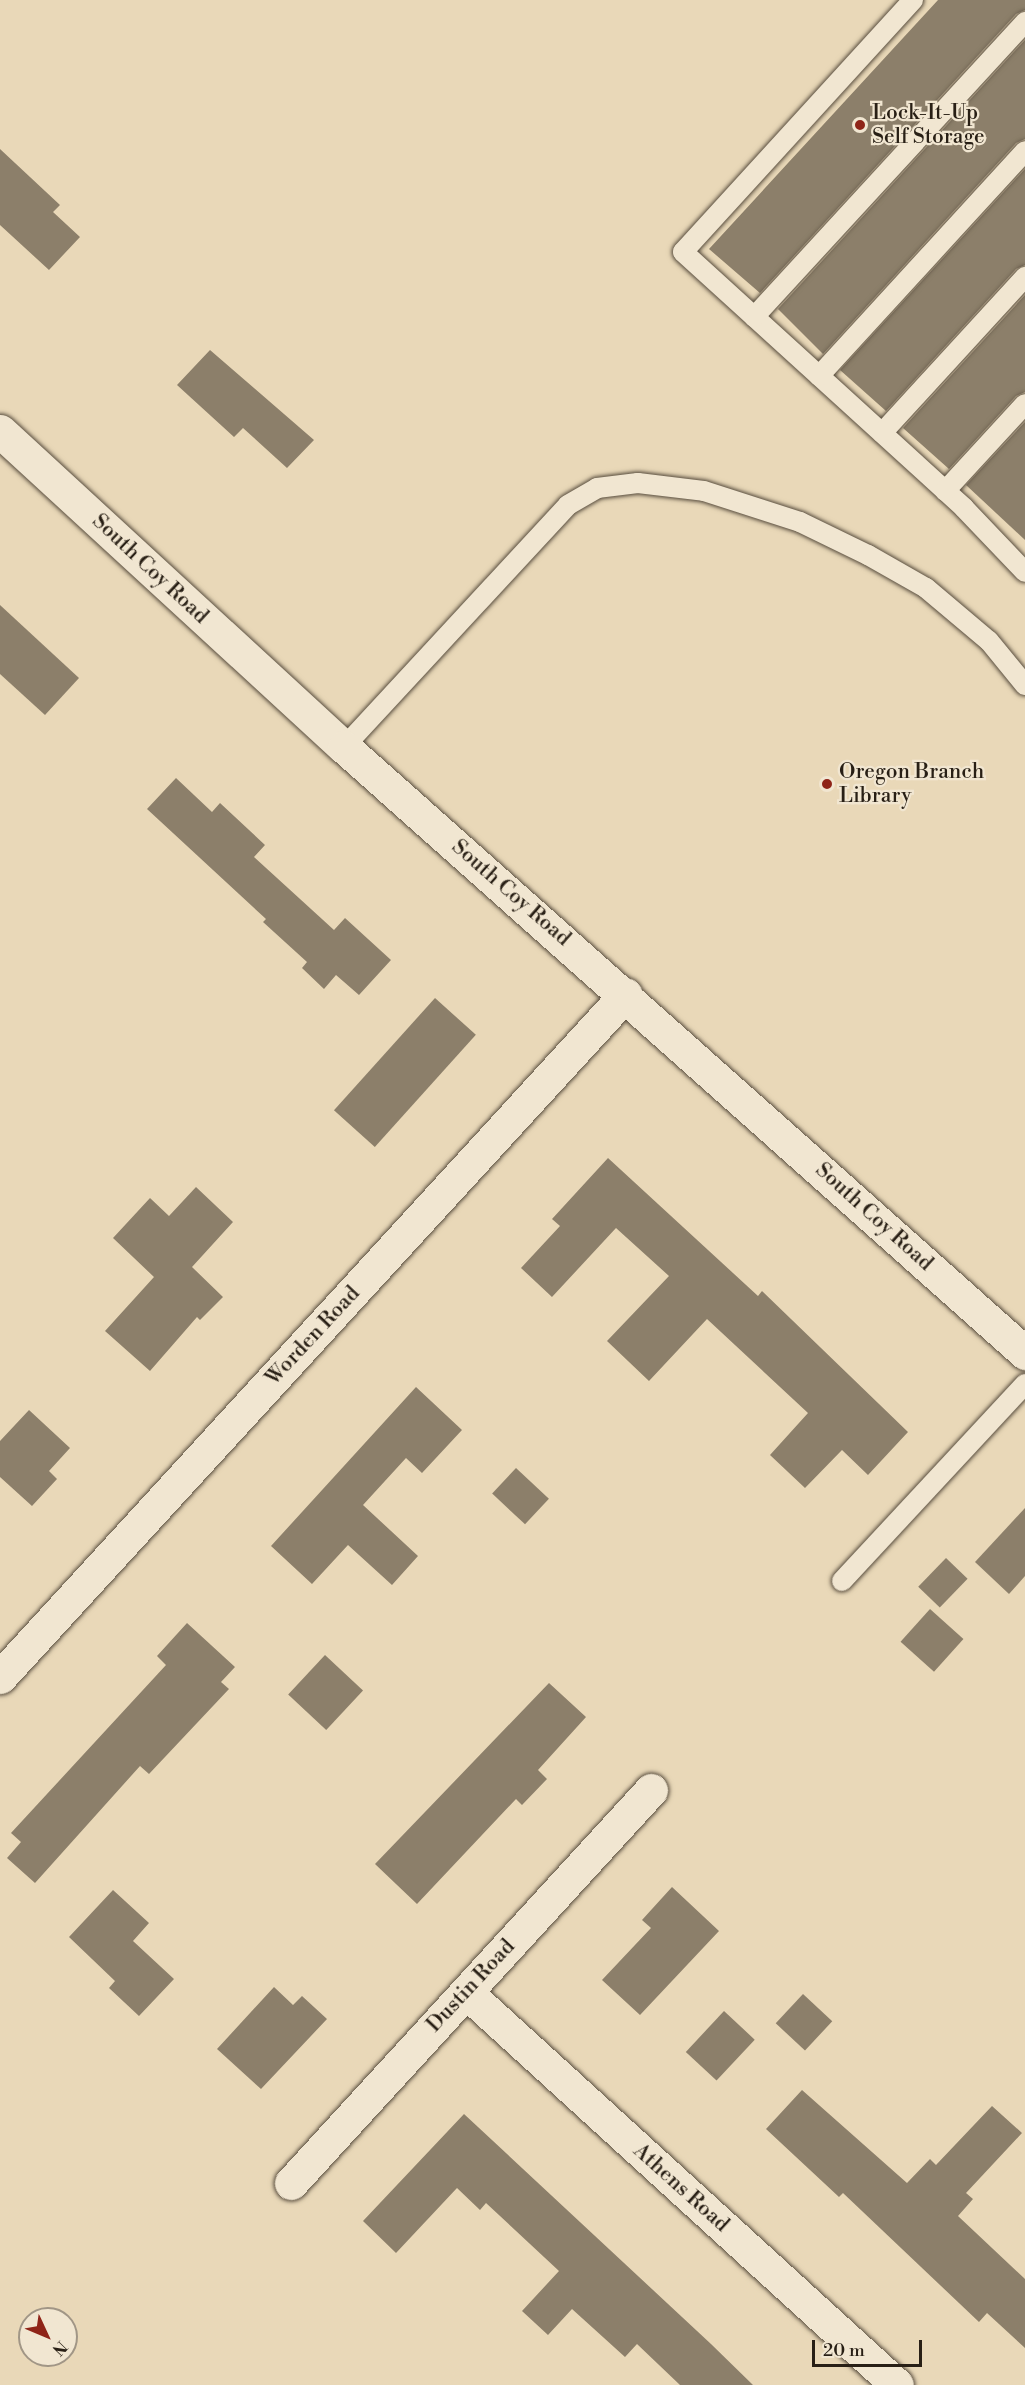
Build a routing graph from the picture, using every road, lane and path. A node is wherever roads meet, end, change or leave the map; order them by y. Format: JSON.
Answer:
{"nodes":[{"id":1,"x":913,"y":0,"type":"edge"},
{"id":2,"x":1025,"y":22,"type":"edge"},
{"id":3,"x":1025,"y":151,"type":"edge"},
{"id":4,"x":1025,"y":277,"type":"edge"},
{"id":5,"x":754,"y":317,"type":"junction"},
{"id":6,"x":819,"y":376,"type":"junction"},
{"id":7,"x":1025,"y":405,"type":"edge"},
{"id":8,"x":0,"y":431,"type":"edge"},
{"id":9,"x":882,"y":433,"type":"junction"},
{"id":10,"x":945,"y":492,"type":"junction"},
{"id":11,"x":1025,"y":572,"type":"edge"},
{"id":12,"x":1025,"y":685,"type":"edge"},
{"id":13,"x":344,"y":747,"type":"junction"},
{"id":14,"x":626,"y":994,"type":"junction"},
{"id":15,"x":1025,"y":1353,"type":"edge"},
{"id":16,"x":1025,"y":1384,"type":"edge"},
{"id":17,"x":842,"y":1581,"type":"dead end"},
{"id":18,"x":0,"y":1677,"type":"edge"},
{"id":19,"x":651,"y":1791,"type":"dead end"},
{"id":20,"x":466,"y":1992,"type":"junction"},
{"id":21,"x":291,"y":2183,"type":"dead end"},
{"id":22,"x":897,"y":2385,"type":"edge"}],
"edges":[{"from":1,"to":5,"type":"lane"},
{"from":2,"to":5,"type":"lane"},
{"from":3,"to":6,"type":"lane"},
{"from":4,"to":9,"type":"lane"},
{"from":5,"to":6,"type":"lane"},
{"from":6,"to":9,"type":"lane"},
{"from":7,"to":10,"type":"lane"},
{"from":8,"to":13,"type":"street","name":"South Coy Road"},
{"from":9,"to":10,"type":"lane"},
{"from":10,"to":11,"type":"lane"},
{"from":12,"to":13,"type":"lane"},
{"from":13,"to":14,"type":"street","name":"South Coy Road"},
{"from":14,"to":15,"type":"street","name":"South Coy Road"},
{"from":14,"to":18,"type":"street","name":"Worden Road"},
{"from":16,"to":17,"type":"lane"},
{"from":19,"to":20,"type":"street","name":"Dustin Road"},
{"from":20,"to":21,"type":"street","name":"Dustin Road"},
{"from":20,"to":22,"type":"street","name":"Athens Road"}]}
